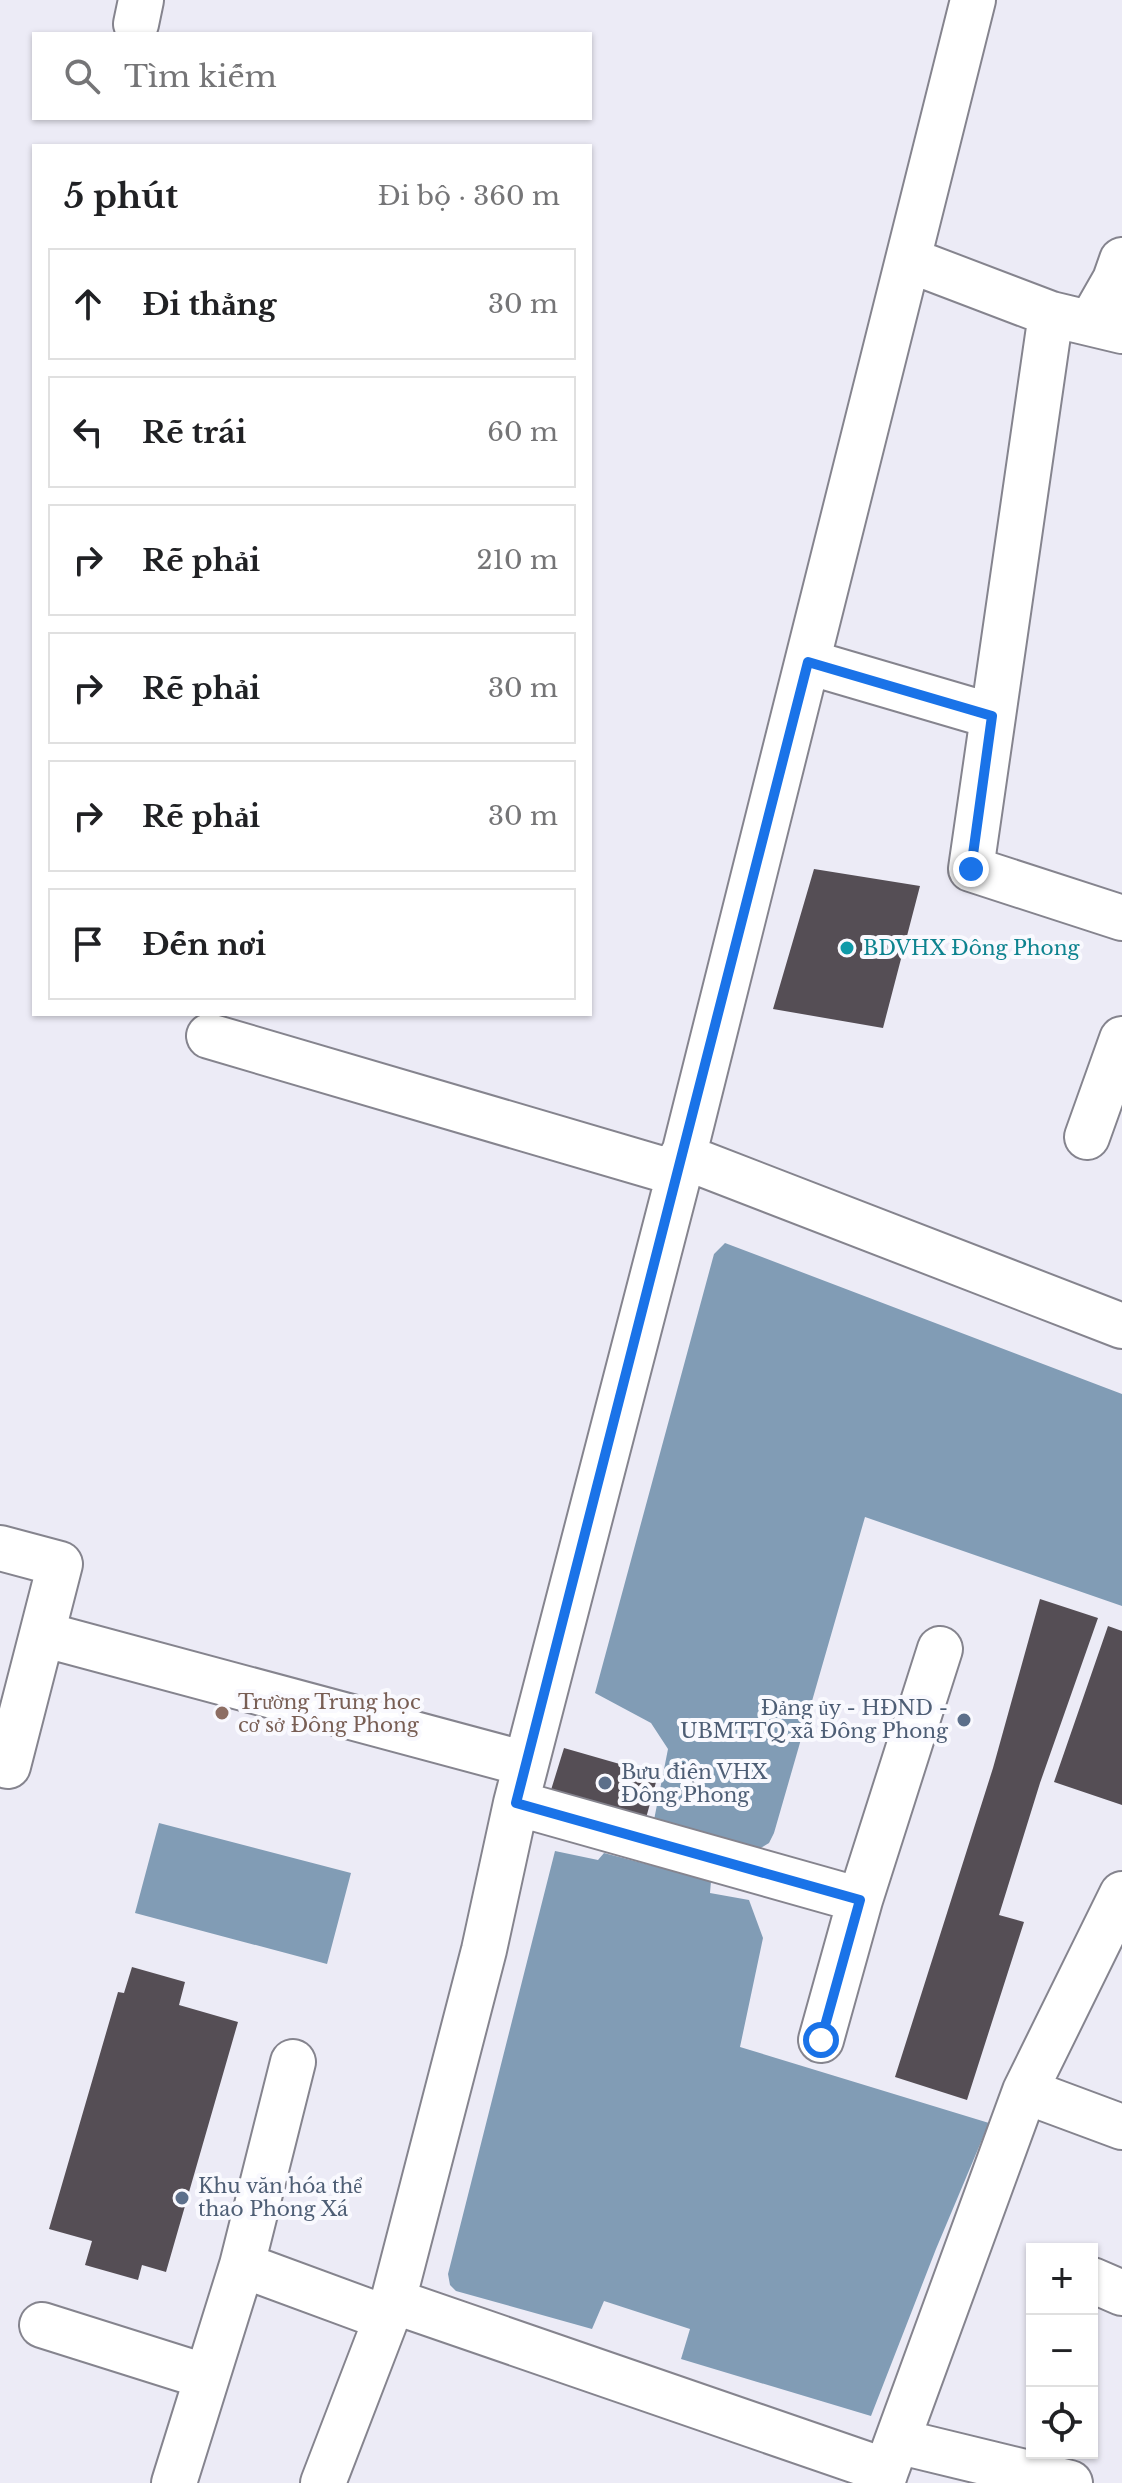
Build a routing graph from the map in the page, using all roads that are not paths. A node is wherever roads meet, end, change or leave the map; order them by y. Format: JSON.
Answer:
{"nodes":[{"id":1,"x":973,"y":0,"type":"edge"},
{"id":2,"x":909,"y":260,"type":"junction"},
{"id":3,"x":1122,"y":260,"type":"edge"},
{"id":4,"x":1088,"y":322,"type":"edge"},
{"id":5,"x":808,"y":662,"type":"junction"},
{"id":6,"x":992,"y":716,"type":"junction"},
{"id":7,"x":1122,"y":918,"type":"edge"},
{"id":8,"x":209,"y":1036,"type":"dead end"},
{"id":9,"x":1122,"y":1039,"type":"edge"},
{"id":10,"x":1087,"y":1137,"type":"dead end"},
{"id":11,"x":681,"y":1165,"type":"junction"},
{"id":12,"x":1122,"y":1326,"type":"edge"},
{"id":13,"x":0,"y":1548,"type":"edge"},
{"id":14,"x":42,"y":1634,"type":"junction"},
{"id":15,"x":940,"y":1649,"type":"dead end"},
{"id":16,"x":8,"y":1766,"type":"dead end"},
{"id":17,"x":521,"y":1784,"type":"junction"},
{"id":18,"x":1122,"y":1894,"type":"edge"},
{"id":19,"x":860,"y":1900,"type":"junction"},
{"id":20,"x":1112,"y":1940,"type":"edge"},
{"id":21,"x":821,"y":2040,"type":"dead end"},
{"id":22,"x":293,"y":2062,"type":"dead end"},
{"id":23,"x":1025,"y":2091,"type":"junction"},
{"id":24,"x":1122,"y":2127,"type":"edge"},
{"id":25,"x":242,"y":2265,"type":"junction"},
{"id":26,"x":1098,"y":2283,"type":"edge"},
{"id":27,"x":1122,"y":2293,"type":"edge"},
{"id":28,"x":389,"y":2310,"type":"junction"},
{"id":29,"x":42,"y":2325,"type":"dead end"},
{"id":30,"x":207,"y":2377,"type":"junction"},
{"id":31,"x":888,"y":2465,"type":"edge"},
{"id":32,"x":174,"y":2483,"type":"edge"},
{"id":33,"x":323,"y":2483,"type":"edge"},
{"id":34,"x":1070,"y":2483,"type":"edge"}],
"edges":[{"from":1,"to":2,"type":"street"},
{"from":2,"to":4,"type":"street"},
{"from":2,"to":5,"type":"street"},
{"from":3,"to":4,"type":"street"},
{"from":4,"to":6,"type":"street"},
{"from":5,"to":6,"type":"street"},
{"from":5,"to":11,"type":"street"},
{"from":6,"to":7,"type":"street"},
{"from":8,"to":11,"type":"street"},
{"from":9,"to":10,"type":"street"},
{"from":11,"to":12,"type":"street"},
{"from":11,"to":17,"type":"street"},
{"from":13,"to":14,"type":"street"},
{"from":14,"to":16,"type":"street"},
{"from":14,"to":17,"type":"street"},
{"from":15,"to":19,"type":"street"},
{"from":17,"to":19,"type":"street"},
{"from":17,"to":28,"type":"street"},
{"from":18,"to":20,"type":"street"},
{"from":19,"to":21,"type":"street"},
{"from":20,"to":23,"type":"street"},
{"from":22,"to":25,"type":"street"},
{"from":23,"to":24,"type":"street"},
{"from":23,"to":31,"type":"street"},
{"from":25,"to":28,"type":"street"},
{"from":25,"to":30,"type":"street"},
{"from":26,"to":27,"type":"street"},
{"from":28,"to":31,"type":"street"},
{"from":28,"to":33,"type":"street"},
{"from":29,"to":30,"type":"street"},
{"from":30,"to":32,"type":"street"},
{"from":31,"to":34,"type":"street"}]}
